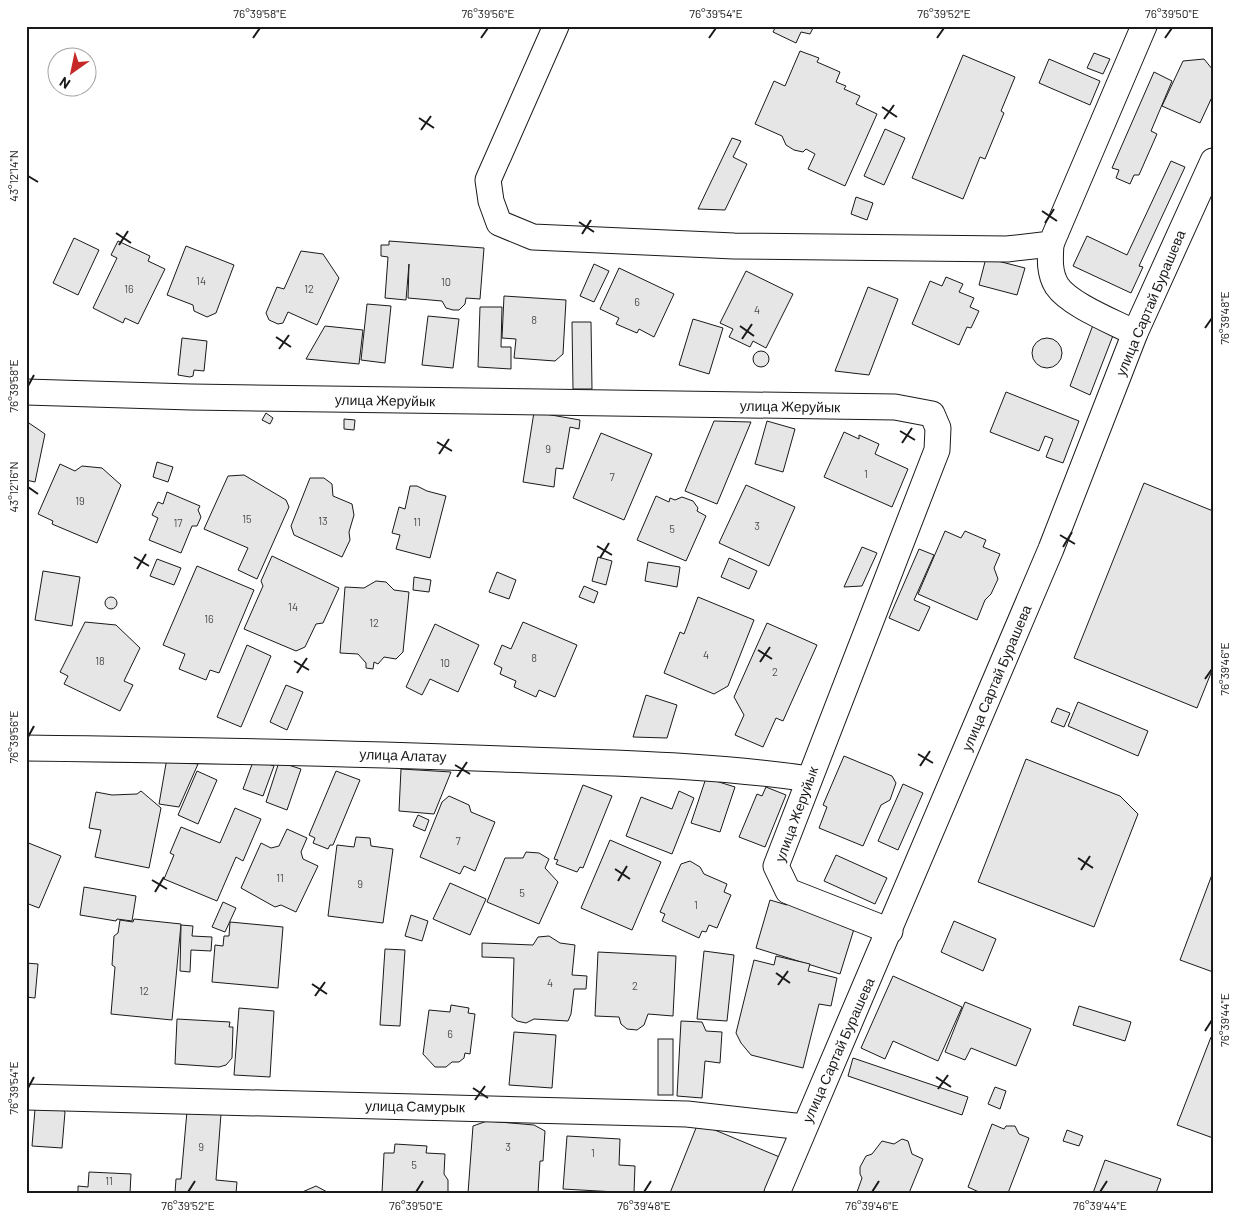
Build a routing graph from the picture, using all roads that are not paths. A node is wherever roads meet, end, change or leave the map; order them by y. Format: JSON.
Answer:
{"nodes":[{"id":1,"x":556,"y":26,"type":"edge"},
{"id":2,"x":1144,"y":26,"type":"edge"},
{"id":3,"x":1213,"y":161,"type":"edge"},
{"id":4,"x":1050,"y":244,"type":"junction"},
{"id":5,"x":1135,"y":333,"type":"junction"},
{"id":6,"x":26,"y":392,"type":"edge"},
{"id":7,"x":26,"y":748,"type":"edge"},
{"id":8,"x":809,"y":779,"type":"junction"},
{"id":9,"x":890,"y":931,"type":"junction"},
{"id":10,"x":26,"y":1097,"type":"edge"},
{"id":11,"x":804,"y":1128,"type":"junction"},
{"id":12,"x":777,"y":1193,"type":"edge"}],
"edges":[{"from":1,"to":4,"type":"street"},
{"from":2,"to":4,"type":"street"},
{"from":3,"to":5,"type":"street","name":"улица Сартай Бурашева"},
{"from":4,"to":5,"type":"street"},
{"from":5,"to":9,"type":"street","name":"улица Сартай Бурашева"},
{"from":6,"to":8,"type":"street","name":"улица Жеруйык"},
{"from":7,"to":8,"type":"street","name":"улица Алатау"},
{"from":8,"to":9,"type":"street","name":"улица Жеруйык"},
{"from":9,"to":11,"type":"street","name":"улица Сартай Бурашева"},
{"from":10,"to":11,"type":"street","name":"улица Самурык"},
{"from":11,"to":12,"type":"street","name":"улица Сартай Бурашева"}]}
